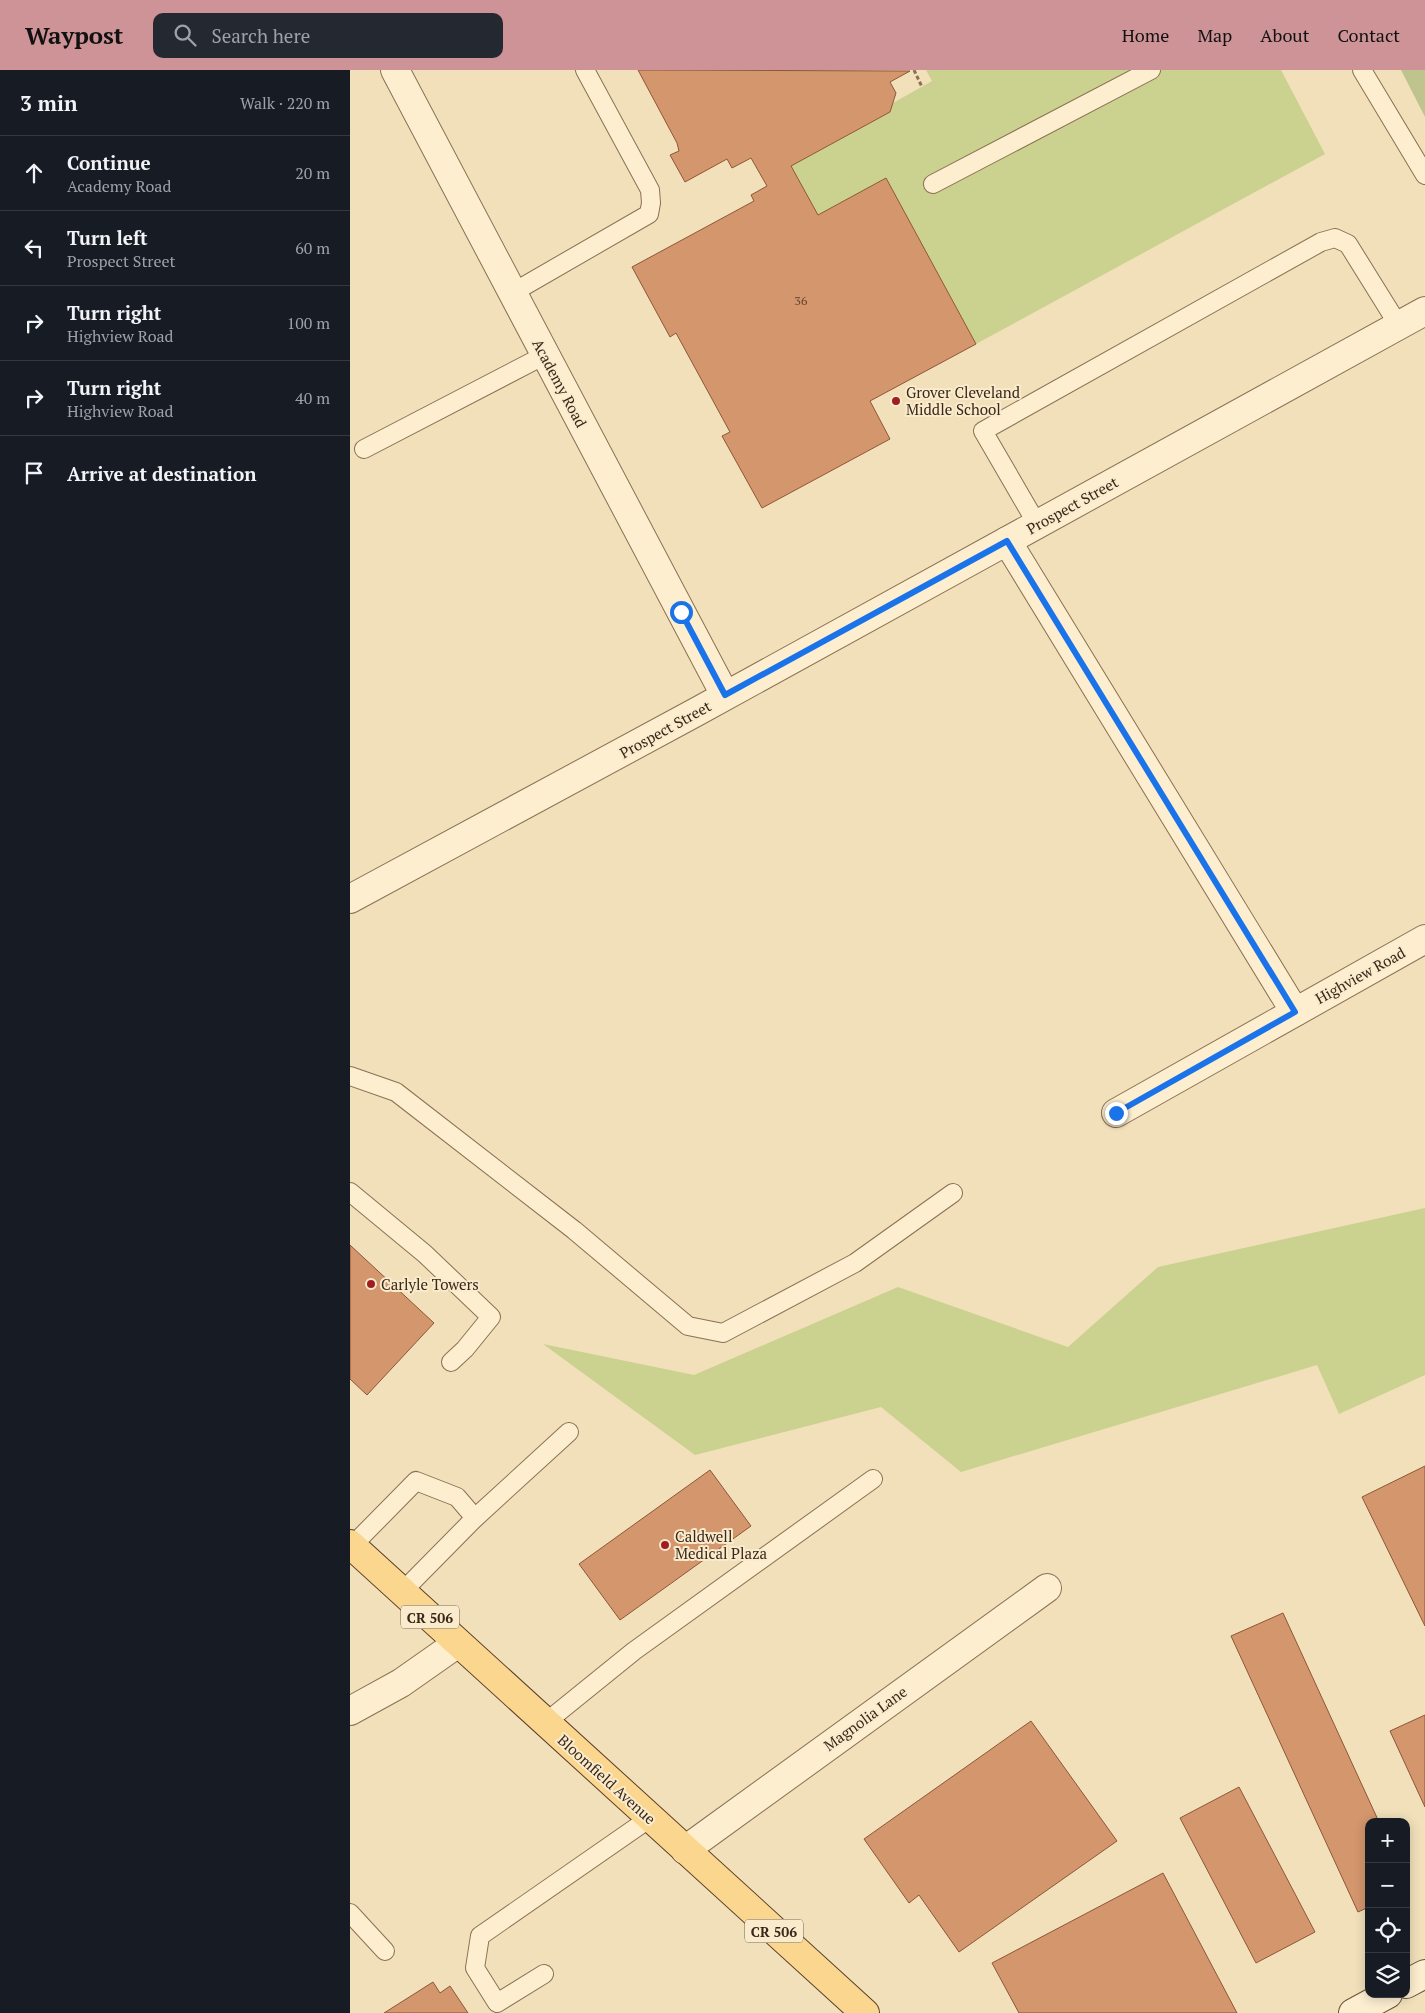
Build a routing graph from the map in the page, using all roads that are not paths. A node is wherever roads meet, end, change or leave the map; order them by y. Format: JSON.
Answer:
{"nodes":[{"id":1,"x":395,"y":70,"type":"edge"},
{"id":2,"x":585,"y":70,"type":"edge"},
{"id":3,"x":1151,"y":70,"type":"edge"},
{"id":4,"x":1362,"y":70,"type":"edge"},
{"id":5,"x":1425,"y":176,"type":"edge"},
{"id":6,"x":933,"y":184,"type":"dead end"},
{"id":7,"x":512,"y":293,"type":"junction"},
{"id":8,"x":1425,"y":311,"type":"edge"},
{"id":9,"x":1399,"y":326,"type":"junction"},
{"id":10,"x":545,"y":354,"type":"junction"},
{"id":11,"x":364,"y":449,"type":"dead end"},
{"id":12,"x":1037,"y":524,"type":"junction"},
{"id":13,"x":1007,"y":541,"type":"junction"},
{"id":14,"x":725,"y":695,"type":"junction"},
{"id":15,"x":350,"y":899,"type":"edge"},
{"id":16,"x":1425,"y":939,"type":"edge"},
{"id":17,"x":1295,"y":1012,"type":"junction"},
{"id":18,"x":350,"y":1076,"type":"edge"},
{"id":19,"x":1116,"y":1113,"type":"dead end"},
{"id":20,"x":350,"y":1192,"type":"edge"},
{"id":21,"x":953,"y":1193,"type":"dead end"},
{"id":22,"x":451,"y":1362,"type":"dead end"},
{"id":23,"x":569,"y":1432,"type":"dead end"},
{"id":24,"x":873,"y":1479,"type":"dead end"},
{"id":25,"x":475,"y":1518,"type":"junction"},
{"id":26,"x":351,"y":1545,"type":"edge"},
{"id":27,"x":1046,"y":1588,"type":"dead end"},
{"id":28,"x":402,"y":1592,"type":"junction"},
{"id":29,"x":458,"y":1643,"type":"junction"},
{"id":30,"x":350,"y":1711,"type":"edge"},
{"id":31,"x":545,"y":1723,"type":"junction"},
{"id":32,"x":650,"y":1818,"type":"junction"},
{"id":33,"x":684,"y":1850,"type":"junction"},
{"id":34,"x":350,"y":1913,"type":"edge"},
{"id":35,"x":384,"y":1951,"type":"dead end"},
{"id":36,"x":544,"y":1974,"type":"dead end"},
{"id":37,"x":1425,"y":1974,"type":"edge"},
{"id":38,"x":1410,"y":1982,"type":"edge"},
{"id":39,"x":1381,"y":1998,"type":"edge"},
{"id":40,"x":865,"y":2013,"type":"edge"},
{"id":41,"x":1353,"y":2013,"type":"edge"}],
"edges":[{"from":1,"to":7,"type":"street","name":"Academy Road"},
{"from":2,"to":7,"type":"lane"},
{"from":3,"to":6,"type":"lane"},
{"from":4,"to":5,"type":"lane"},
{"from":7,"to":10,"type":"street","name":"Academy Road"},
{"from":8,"to":9,"type":"street","name":"Prospect Street"},
{"from":9,"to":12,"type":"street","name":"Prospect Street"},
{"from":9,"to":12,"type":"lane"},
{"from":10,"to":11,"type":"lane"},
{"from":10,"to":14,"type":"street","name":"Academy Road"},
{"from":12,"to":13,"type":"street","name":"Prospect Street"},
{"from":13,"to":14,"type":"street","name":"Prospect Street"},
{"from":13,"to":17,"type":"street"},
{"from":14,"to":15,"type":"street","name":"Prospect Street"},
{"from":16,"to":17,"type":"street","name":"Highview Road"},
{"from":17,"to":19,"type":"street","name":"Highview Road"},
{"from":18,"to":21,"type":"lane"},
{"from":20,"to":22,"type":"lane"},
{"from":23,"to":25,"type":"lane"},
{"from":24,"to":31,"type":"lane"},
{"from":25,"to":26,"type":"lane"},
{"from":25,"to":28,"type":"lane"},
{"from":26,"to":28,"type":"main road","name":"Bloomfield Avenue","number":"CR 506"},
{"from":27,"to":33,"type":"street","name":"Magnolia Lane"},
{"from":28,"to":29,"type":"main road","name":"Bloomfield Avenue","number":"CR 506"},
{"from":29,"to":30,"type":"street"},
{"from":29,"to":31,"type":"main road","name":"Bloomfield Avenue","number":"CR 506"},
{"from":31,"to":32,"type":"main road","name":"Bloomfield Avenue","number":"CR 506"},
{"from":32,"to":33,"type":"main road","name":"Bloomfield Avenue","number":"CR 506"},
{"from":32,"to":36,"type":"lane"},
{"from":33,"to":40,"type":"main road","name":"Bloomfield Avenue","number":"CR 506"},
{"from":34,"to":35,"type":"lane"},
{"from":37,"to":38,"type":"street"},
{"from":39,"to":41,"type":"street"}]}
